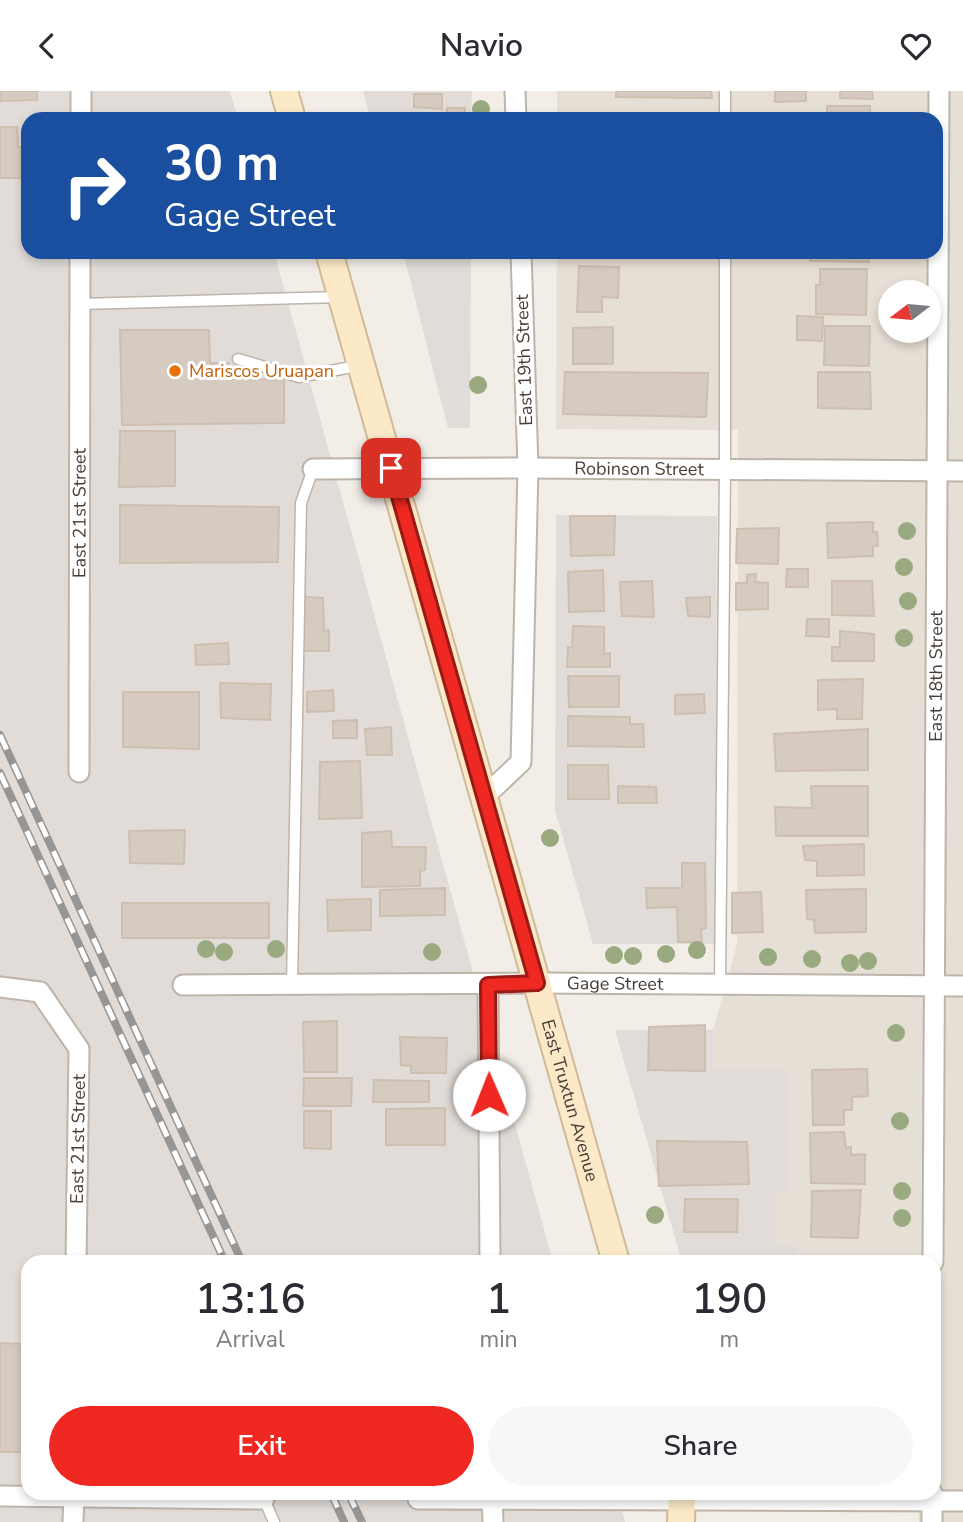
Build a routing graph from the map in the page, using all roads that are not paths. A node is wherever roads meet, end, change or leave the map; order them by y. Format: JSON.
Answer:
{"nodes":[{"id":1,"x":81,"y":91,"type":"edge"},
{"id":2,"x":284,"y":91,"type":"edge"},
{"id":3,"x":515,"y":91,"type":"edge"},
{"id":4,"x":725,"y":91,"type":"edge"},
{"id":5,"x":939,"y":91,"type":"edge"},
{"id":6,"x":81,"y":112,"type":"edge"},
{"id":7,"x":290,"y":112,"type":"edge"},
{"id":8,"x":516,"y":112,"type":"edge"},
{"id":9,"x":725,"y":112,"type":"edge"},
{"id":10,"x":939,"y":112,"type":"edge"},
{"id":11,"x":80,"y":259,"type":"edge"},
{"id":12,"x":331,"y":259,"type":"edge"},
{"id":13,"x":521,"y":259,"type":"edge"},
{"id":14,"x":725,"y":259,"type":"edge"},
{"id":15,"x":938,"y":259,"type":"edge"},
{"id":16,"x":342,"y":297,"type":"junction"},
{"id":17,"x":80,"y":304,"type":"junction"},
{"id":18,"x":238,"y":359,"type":"dead end"},
{"id":19,"x":362,"y":365,"type":"junction"},
{"id":20,"x":391,"y":468,"type":"junction"},
{"id":21,"x":528,"y":468,"type":"junction"},
{"id":22,"x":313,"y":469,"type":"joint"},
{"id":23,"x":725,"y":470,"type":"junction"},
{"id":24,"x":937,"y":471,"type":"junction"},
{"id":25,"x":963,"y":471,"type":"edge"},
{"id":26,"x":79,"y":772,"type":"dead end"},
{"id":27,"x":484,"y":797,"type":"junction"},
{"id":28,"x":537,"y":983,"type":"junction"},
{"id":29,"x":719,"y":984,"type":"junction"},
{"id":30,"x":183,"y":985,"type":"dead end"},
{"id":31,"x":292,"y":985,"type":"junction"},
{"id":32,"x":488,"y":985,"type":"junction"},
{"id":33,"x":935,"y":986,"type":"junction"},
{"id":34,"x":963,"y":986,"type":"edge"},
{"id":35,"x":0,"y":987,"type":"edge"},
{"id":36,"x":76,"y":1255,"type":"edge"},
{"id":37,"x":490,"y":1255,"type":"edge"},
{"id":38,"x":614,"y":1255,"type":"edge"},
{"id":39,"x":933,"y":1255,"type":"edge"},
{"id":40,"x":21,"y":1495,"type":"edge"},
{"id":41,"x":0,"y":1496,"type":"edge"},
{"id":42,"x":941,"y":1498,"type":"edge"},
{"id":43,"x":74,"y":1500,"type":"edge"},
{"id":44,"x":264,"y":1500,"type":"edge"},
{"id":45,"x":492,"y":1500,"type":"edge"},
{"id":46,"x":576,"y":1500,"type":"edge"},
{"id":47,"x":838,"y":1500,"type":"edge"},
{"id":48,"x":932,"y":1500,"type":"edge"},
{"id":49,"x":963,"y":1501,"type":"edge"},
{"id":50,"x":682,"y":1505,"type":"edge"},
{"id":51,"x":74,"y":1522,"type":"edge"},
{"id":52,"x":274,"y":1522,"type":"edge"},
{"id":53,"x":493,"y":1522,"type":"edge"},
{"id":54,"x":699,"y":1522,"type":"edge"},
{"id":55,"x":932,"y":1522,"type":"edge"}],
"edges":[{"from":1,"to":6,"type":"street"},
{"from":2,"to":7,"type":"main road"},
{"from":3,"to":8,"type":"street"},
{"from":4,"to":9,"type":"lane"},
{"from":5,"to":10,"type":"street","name":"East 18th Street"},
{"from":11,"to":17,"type":"street","name":"East 21st Street"},
{"from":12,"to":16,"type":"main road","name":"East Truxtun Avenue"},
{"from":13,"to":21,"type":"street","name":"East 19th Street"},
{"from":14,"to":23,"type":"lane"},
{"from":15,"to":24,"type":"street","name":"East 18th Street"},
{"from":16,"to":17,"type":"lane"},
{"from":16,"to":19,"type":"main road","name":"East Truxtun Avenue"},
{"from":17,"to":26,"type":"street","name":"East 21st Street"},
{"from":18,"to":19,"type":"lane"},
{"from":19,"to":20,"type":"main road","name":"East Truxtun Avenue"},
{"from":20,"to":21,"type":"street","name":"Robinson Street"},
{"from":20,"to":22,"type":"street","name":"Robinson Street"},
{"from":20,"to":27,"type":"main road","name":"East Truxtun Avenue"},
{"from":21,"to":23,"type":"street","name":"Robinson Street"},
{"from":21,"to":27,"type":"street","name":"East 19th Street"},
{"from":22,"to":31,"type":"lane"},
{"from":23,"to":24,"type":"street","name":"Robinson Street"},
{"from":23,"to":29,"type":"lane"},
{"from":24,"to":25,"type":"street","name":"Robinson Street"},
{"from":24,"to":33,"type":"street","name":"East 18th Street"},
{"from":27,"to":28,"type":"main road","name":"East Truxtun Avenue"},
{"from":28,"to":29,"type":"street","name":"Gage Street"},
{"from":28,"to":32,"type":"street","name":"Gage Street"},
{"from":28,"to":38,"type":"main road","name":"East Truxtun Avenue"},
{"from":29,"to":33,"type":"street","name":"Gage Street"},
{"from":30,"to":31,"type":"street","name":"Gage Street"},
{"from":31,"to":32,"type":"street","name":"Gage Street"},
{"from":32,"to":37,"type":"street"},
{"from":33,"to":34,"type":"street","name":"Gage Street"},
{"from":33,"to":39,"type":"street","name":"East 18th Street"},
{"from":35,"to":36,"type":"street","name":"East 21st Street"},
{"from":40,"to":41,"type":"street"},
{"from":42,"to":49,"type":"street"},
{"from":43,"to":51,"type":"street"},
{"from":44,"to":52,"type":"lane"},
{"from":45,"to":53,"type":"street"},
{"from":46,"to":50,"type":"street"},
{"from":47,"to":50,"type":"street"},
{"from":48,"to":55,"type":"street"},
{"from":50,"to":54,"type":"main road"}]}
